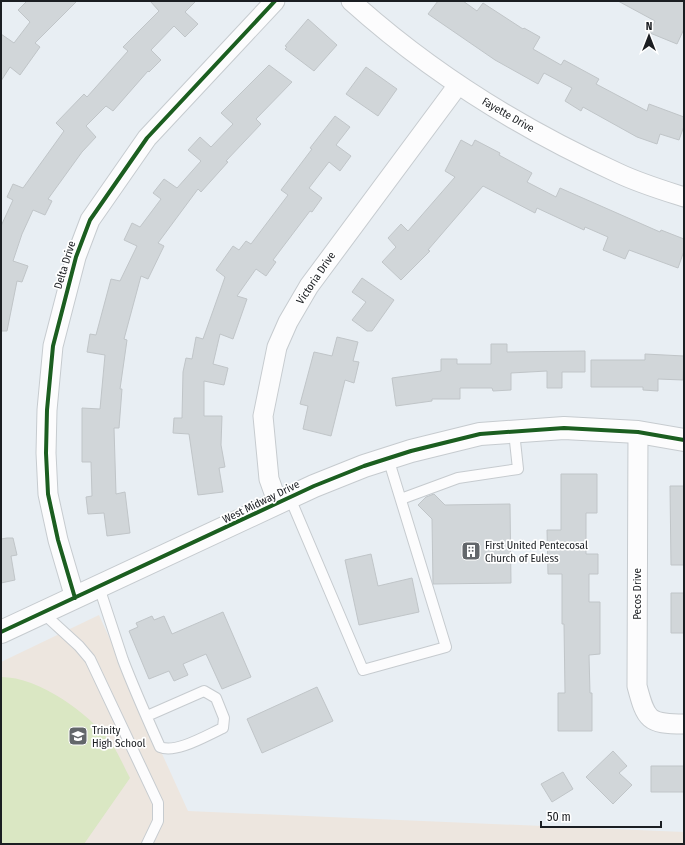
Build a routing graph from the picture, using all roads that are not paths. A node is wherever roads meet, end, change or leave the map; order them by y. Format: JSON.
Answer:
{"nodes":[{"id":1,"x":275,"y":1,"type":"edge"},
{"id":2,"x":351,"y":1,"type":"edge"},
{"id":3,"x":458,"y":86,"type":"junction"},
{"id":4,"x":684,"y":198,"type":"edge"},
{"id":5,"x":514,"y":432,"type":"junction"},
{"id":6,"x":638,"y":432,"type":"junction"},
{"id":7,"x":684,"y":440,"type":"edge"},
{"id":8,"x":388,"y":458,"type":"junction"},
{"id":9,"x":401,"y":499,"type":"junction"},
{"id":10,"x":284,"y":501,"type":"junction"},
{"id":11,"x":100,"y":587,"type":"junction"},
{"id":12,"x":75,"y":598,"type":"junction"},
{"id":13,"x":43,"y":613,"type":"junction"},
{"id":14,"x":1,"y":632,"type":"edge"},
{"id":15,"x":146,"y":716,"type":"junction"},
{"id":16,"x":684,"y":724,"type":"edge"},
{"id":17,"x":147,"y":844,"type":"edge"}],
"edges":[{"from":1,"to":12,"type":"street","name":"Delta Drive"},
{"from":2,"to":3,"type":"street","name":"Fayette Drive"},
{"from":3,"to":4,"type":"street","name":"Fayette Drive"},
{"from":3,"to":10,"type":"street","name":"Victoria Drive"},
{"from":5,"to":6,"type":"street","name":"West Midway Drive"},
{"from":5,"to":8,"type":"street","name":"West Midway Drive"},
{"from":5,"to":9,"type":"lane"},
{"from":6,"to":7,"type":"street","name":"West Midway Drive"},
{"from":6,"to":16,"type":"street","name":"Pecos Drive"},
{"from":8,"to":9,"type":"lane"},
{"from":8,"to":10,"type":"street","name":"West Midway Drive"},
{"from":9,"to":10,"type":"lane"},
{"from":10,"to":11,"type":"street","name":"West Midway Drive"},
{"from":11,"to":12,"type":"street","name":"West Midway Drive"},
{"from":11,"to":15,"type":"lane"},
{"from":12,"to":13,"type":"street","name":"West Midway Drive"},
{"from":13,"to":14,"type":"street","name":"West Midway Drive"},
{"from":13,"to":17,"type":"lane"},
{"from":15,"to":15,"type":"lane"}]}
